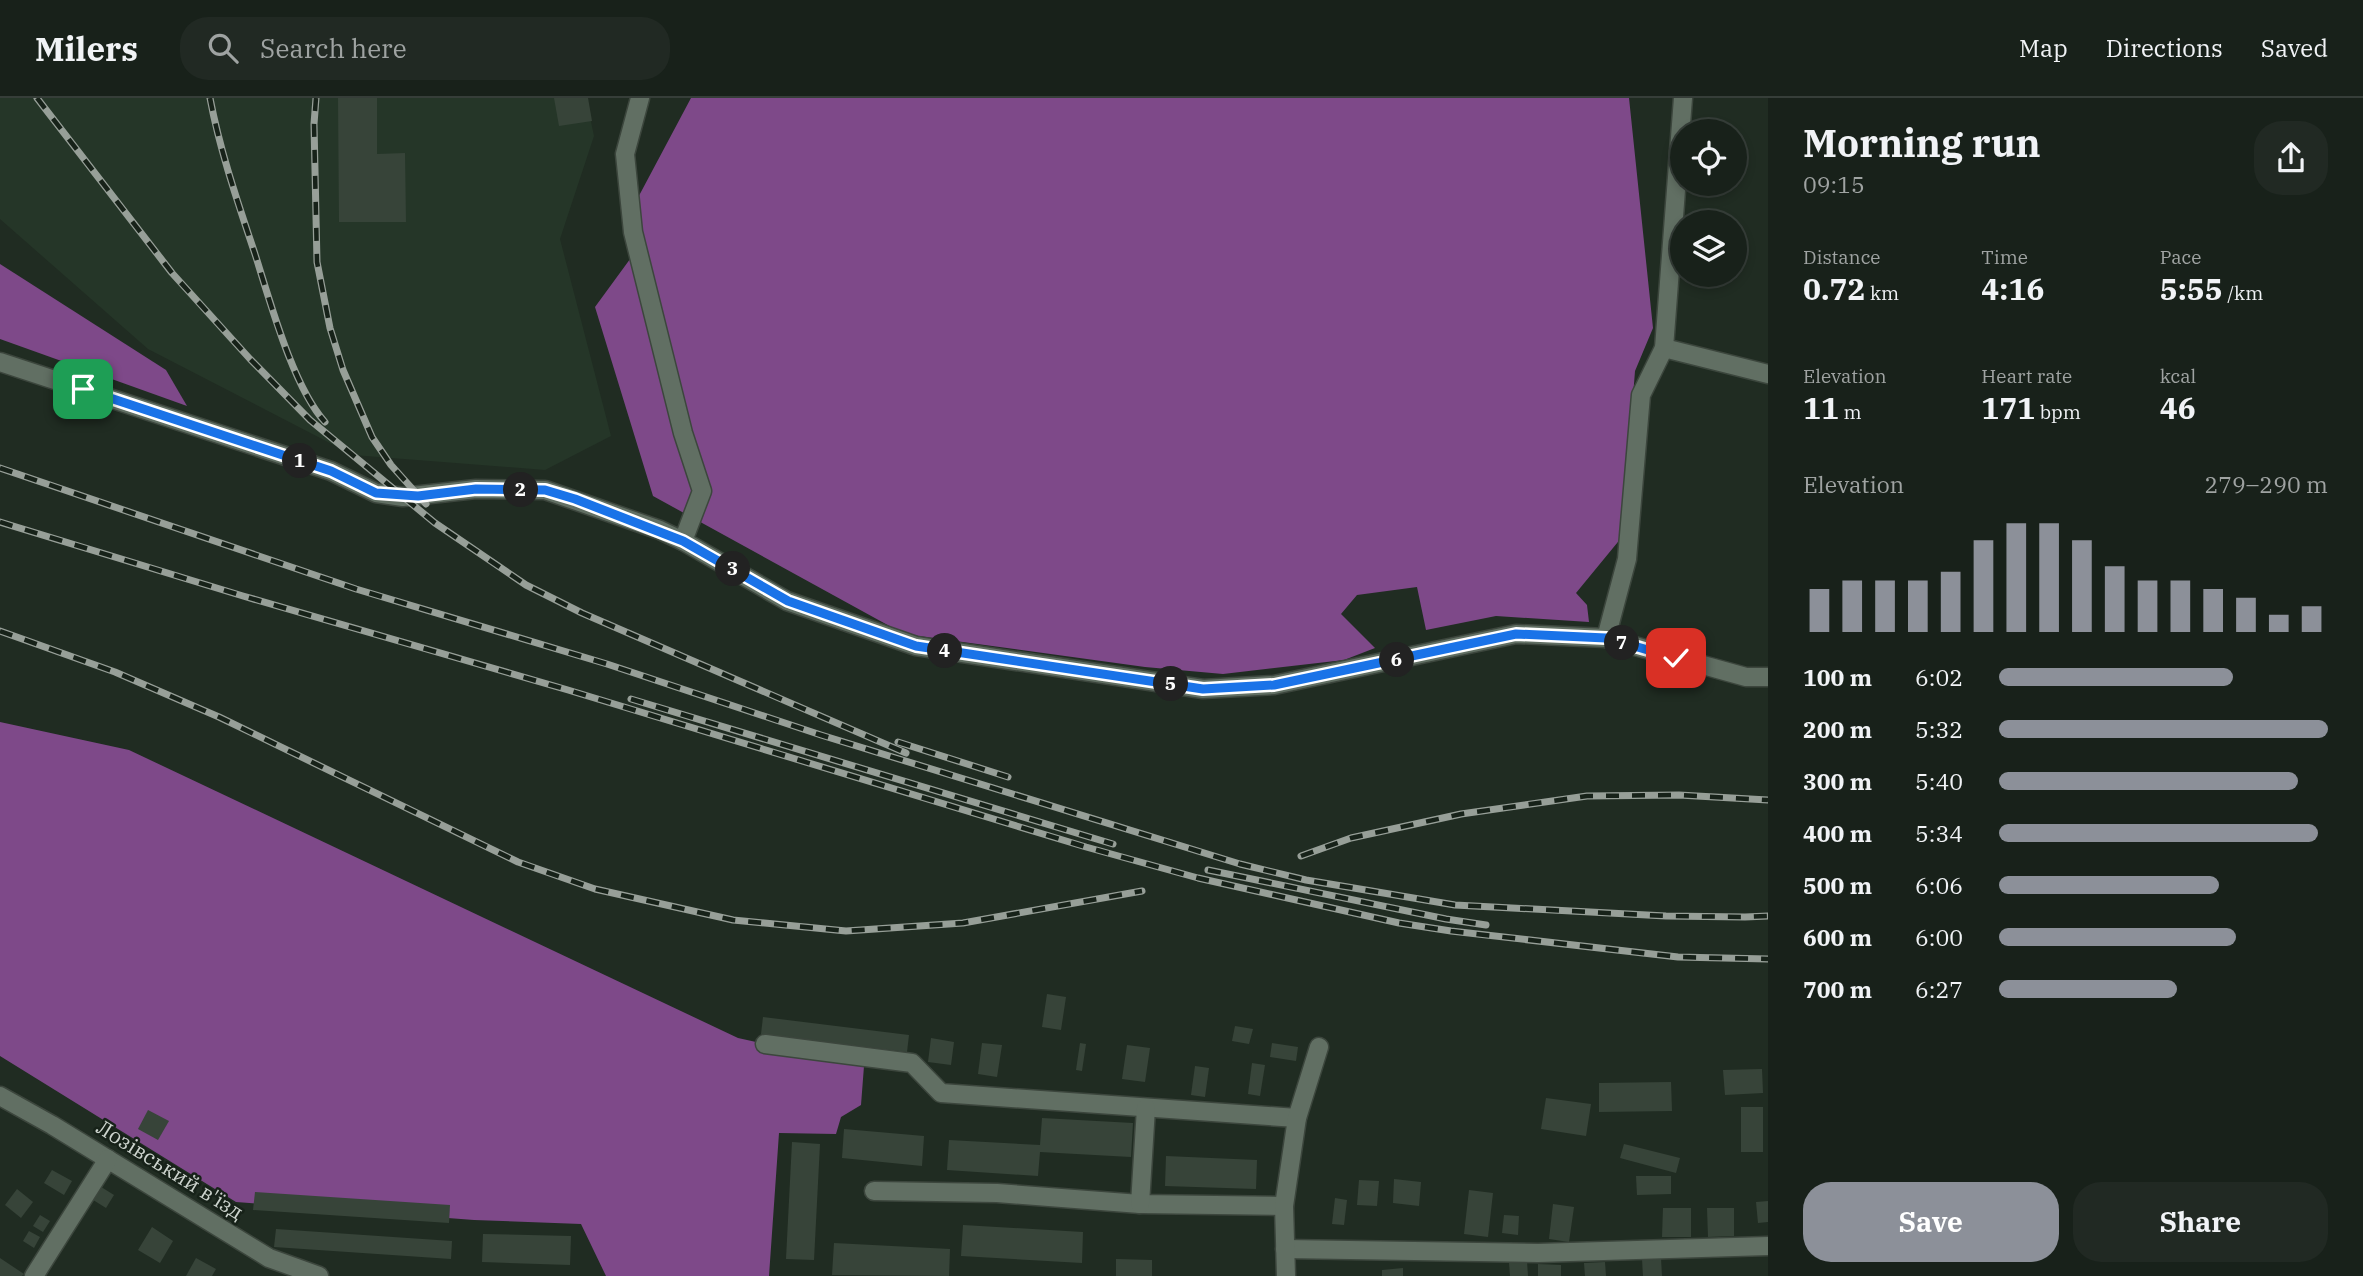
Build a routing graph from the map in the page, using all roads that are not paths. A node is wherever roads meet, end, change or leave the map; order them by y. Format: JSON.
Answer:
{"nodes":[{"id":1,"x":640,"y":98,"type":"edge"},
{"id":2,"x":1683,"y":98,"type":"edge"},
{"id":3,"x":1664,"y":348,"type":"junction"},
{"id":4,"x":0,"y":362,"type":"edge"},
{"id":5,"x":1768,"y":374,"type":"edge"},
{"id":6,"x":683,"y":541,"type":"junction"},
{"id":7,"x":1606,"y":638,"type":"junction"},
{"id":8,"x":1768,"y":677,"type":"edge"},
{"id":9,"x":765,"y":1044,"type":"dead end"},
{"id":10,"x":1319,"y":1046,"type":"dead end"},
{"id":11,"x":0,"y":1096,"type":"edge"},
{"id":12,"x":1146,"y":1108,"type":"junction"},
{"id":13,"x":1297,"y":1118,"type":"junction"},
{"id":14,"x":108,"y":1159,"type":"junction"},
{"id":15,"x":874,"y":1191,"type":"dead end"},
{"id":16,"x":1140,"y":1204,"type":"junction"},
{"id":17,"x":1284,"y":1206,"type":"junction"},
{"id":18,"x":1768,"y":1246,"type":"edge"},
{"id":19,"x":1285,"y":1249,"type":"junction"},
{"id":20,"x":34,"y":1276,"type":"edge"},
{"id":21,"x":319,"y":1276,"type":"edge"},
{"id":22,"x":1286,"y":1276,"type":"edge"}],
"edges":[{"from":1,"to":6,"type":"street"},
{"from":2,"to":3,"type":"street"},
{"from":3,"to":5,"type":"street"},
{"from":3,"to":7,"type":"street"},
{"from":4,"to":6,"type":"street"},
{"from":6,"to":7,"type":"street"},
{"from":7,"to":8,"type":"street"},
{"from":9,"to":12,"type":"street"},
{"from":10,"to":13,"type":"street"},
{"from":11,"to":14,"type":"street","name":"Лозівський в'їзд"},
{"from":12,"to":13,"type":"street"},
{"from":12,"to":16,"type":"street"},
{"from":13,"to":17,"type":"street"},
{"from":14,"to":20,"type":"street"},
{"from":14,"to":21,"type":"street","name":"Лозівський в'їзд"},
{"from":15,"to":16,"type":"street"},
{"from":16,"to":17,"type":"street"},
{"from":17,"to":19,"type":"street"},
{"from":18,"to":19,"type":"street"},
{"from":19,"to":22,"type":"street"}]}
